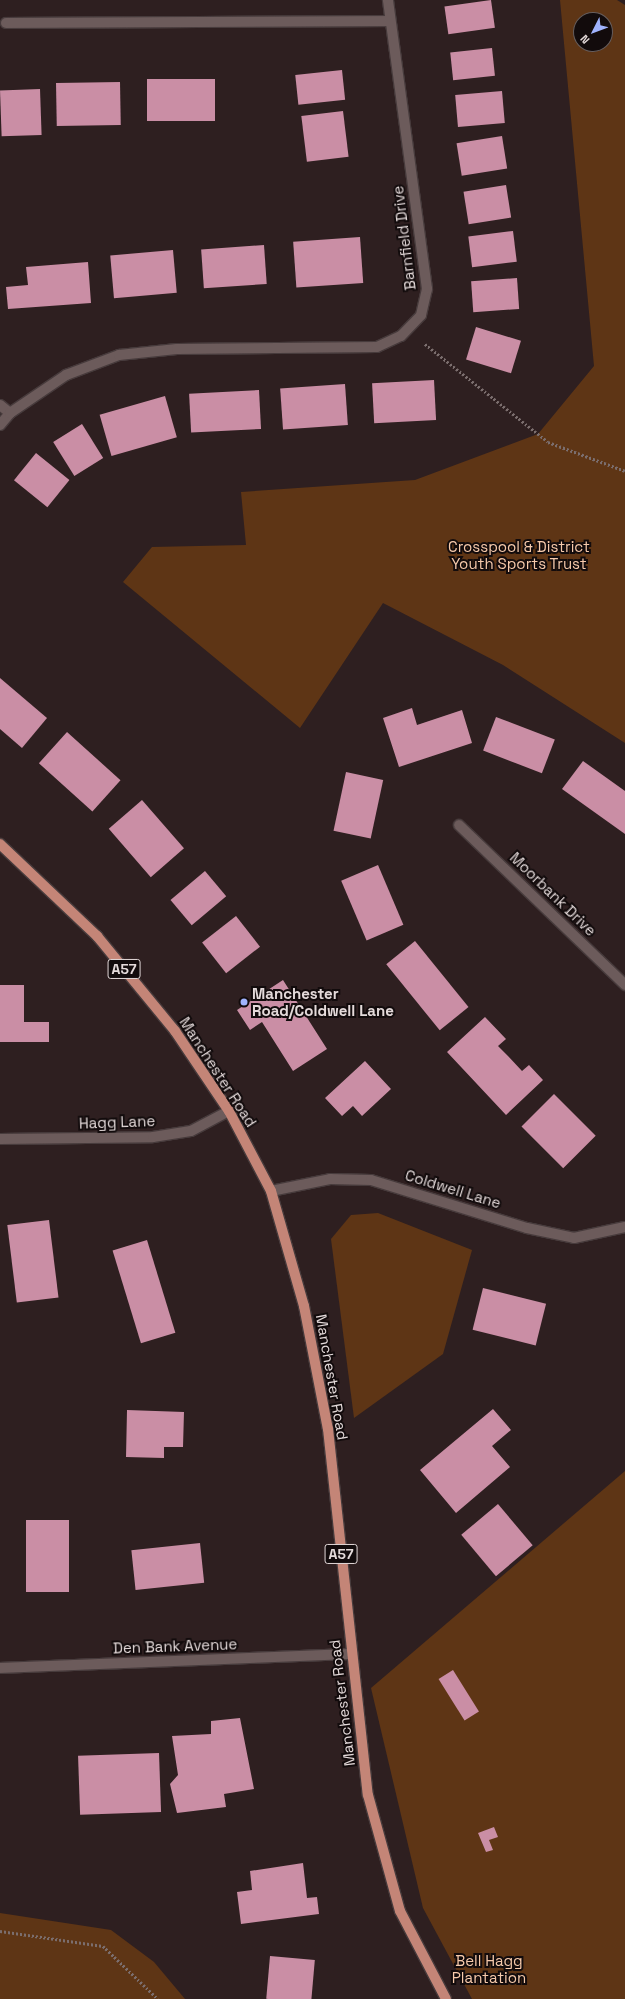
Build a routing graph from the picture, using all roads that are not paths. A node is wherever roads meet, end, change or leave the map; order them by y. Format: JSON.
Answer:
{"nodes":[{"id":1,"x":388,"y":0,"type":"edge"},
{"id":2,"x":390,"y":21,"type":"junction"},
{"id":3,"x":6,"y":23,"type":"dead end"},
{"id":4,"x":0,"y":405,"type":"edge"},
{"id":5,"x":10,"y":413,"type":"junction"},
{"id":6,"x":0,"y":425,"type":"edge"},
{"id":7,"x":460,"y":825,"type":"dead end"},
{"id":8,"x":0,"y":844,"type":"edge"},
{"id":9,"x":625,"y":985,"type":"edge"},
{"id":10,"x":229,"y":1111,"type":"junction"},
{"id":11,"x":0,"y":1139,"type":"edge"},
{"id":12,"x":271,"y":1191,"type":"junction"},
{"id":13,"x":625,"y":1227,"type":"edge"},
{"id":14,"x":351,"y":1654,"type":"junction"},
{"id":15,"x":0,"y":1668,"type":"edge"},
{"id":16,"x":446,"y":1999,"type":"edge"}],
"edges":[{"from":1,"to":2,"type":"street","name":"Barnfield Drive"},
{"from":2,"to":3,"type":"street"},
{"from":2,"to":5,"type":"street","name":"Barnfield Drive"},
{"from":4,"to":5,"type":"street"},
{"from":5,"to":6,"type":"street","name":"Barnfield Drive"},
{"from":7,"to":9,"type":"street","name":"Moorbank Drive"},
{"from":8,"to":10,"type":"main road","name":"Manchester Road","number":"A57"},
{"from":10,"to":11,"type":"street","name":"Hagg Lane"},
{"from":10,"to":12,"type":"main road","name":"Manchester Road","number":"A57"},
{"from":12,"to":13,"type":"street","name":"Coldwell Lane"},
{"from":12,"to":14,"type":"main road","name":"Manchester Road","number":"A57"},
{"from":14,"to":15,"type":"street","name":"Den Bank Avenue"},
{"from":14,"to":16,"type":"main road","name":"Manchester Road","number":"A57"}]}
